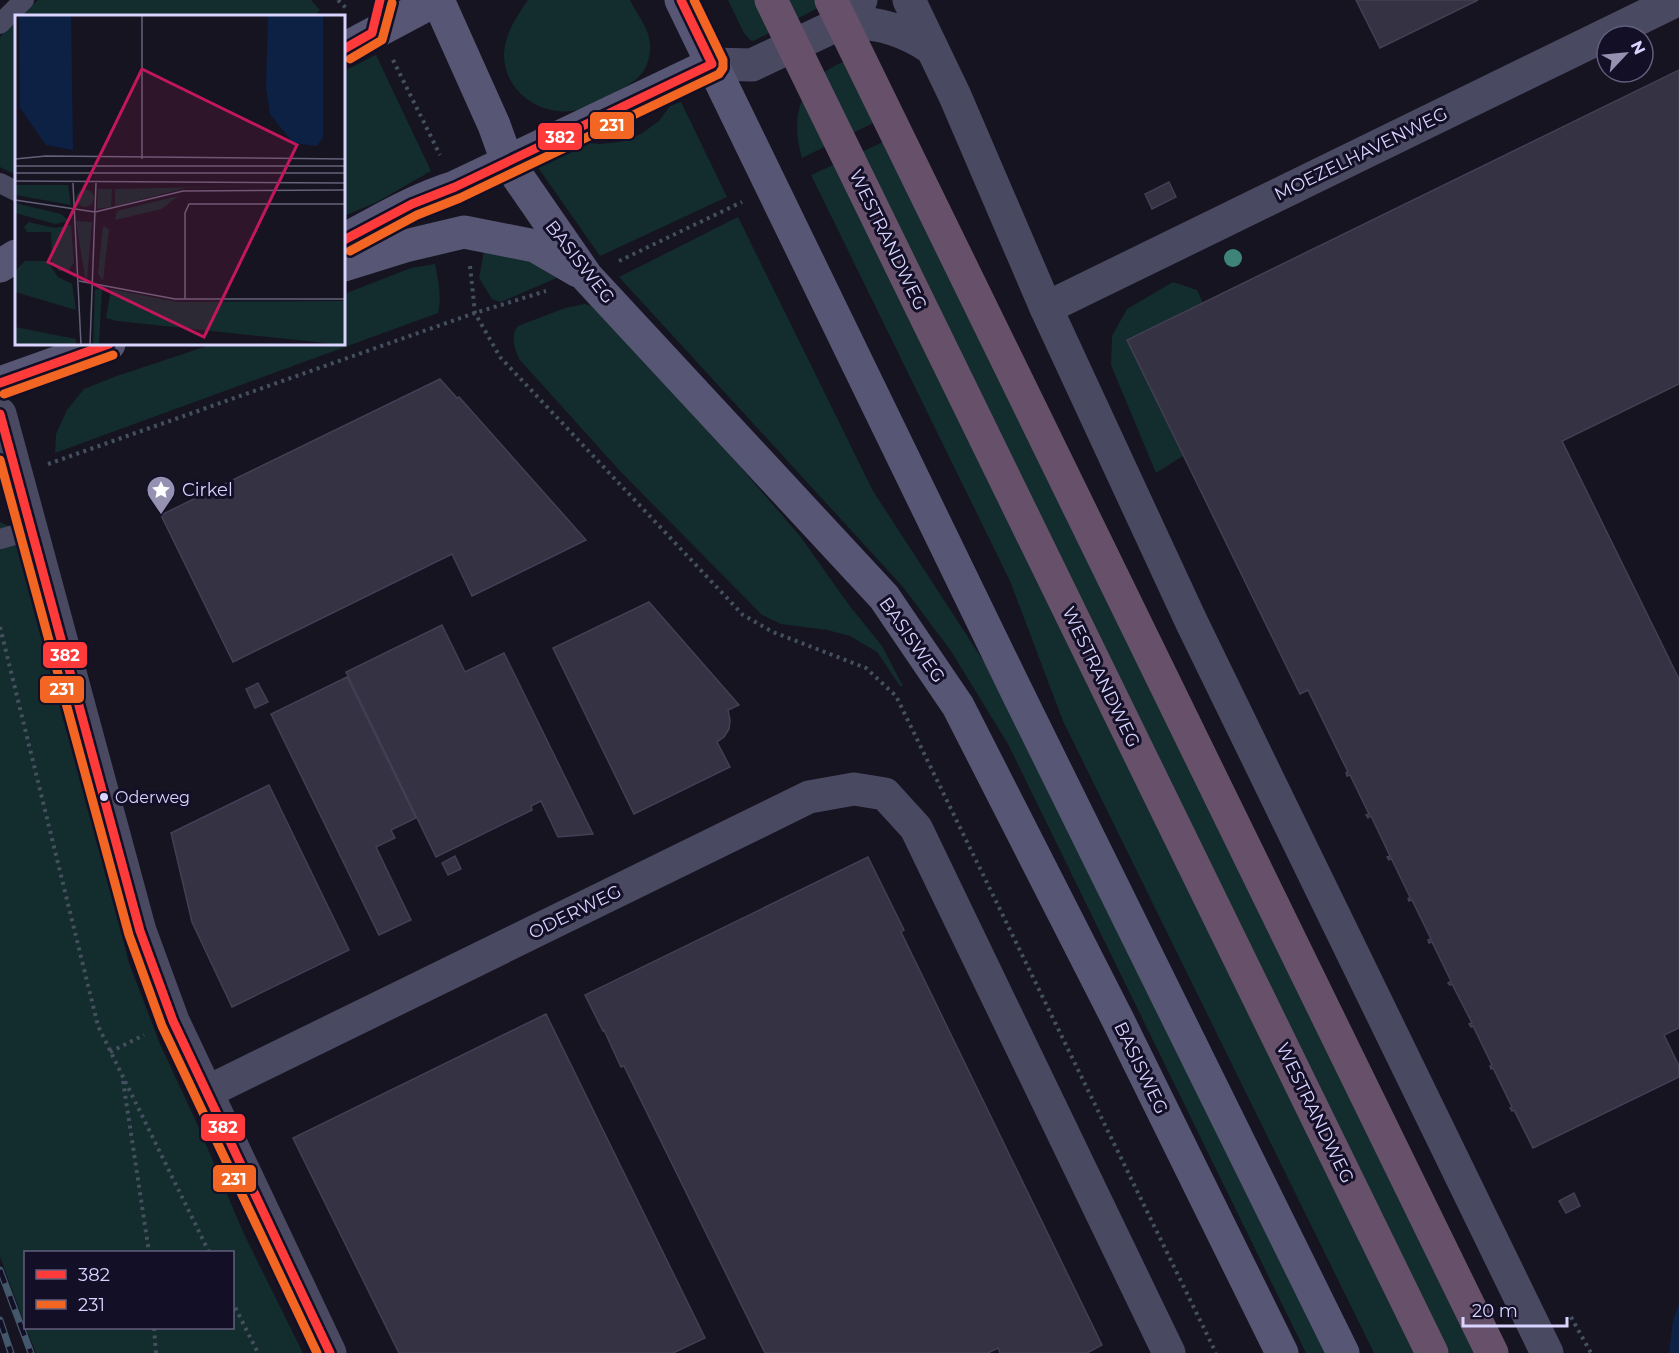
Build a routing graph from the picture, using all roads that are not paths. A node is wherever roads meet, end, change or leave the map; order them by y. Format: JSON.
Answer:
{"nodes":[{"id":1,"x":24,"y":0,"type":"edge"},
{"id":2,"x":380,"y":0,"type":"edge"},
{"id":3,"x":437,"y":0,"type":"edge"},
{"id":4,"x":681,"y":0,"type":"edge"},
{"id":5,"x":771,"y":0,"type":"edge"},
{"id":6,"x":909,"y":0,"type":"edge"},
{"id":7,"x":1677,"y":0,"type":"edge"},
{"id":8,"x":844,"y":8,"type":"edge"},
{"id":9,"x":0,"y":24,"type":"edge"},
{"id":10,"x":372,"y":33,"type":"junction"},
{"id":11,"x":931,"y":48,"type":"junction"},
{"id":12,"x":345,"y":49,"type":"edge"},
{"id":13,"x":712,"y":64,"type":"junction"},
{"id":14,"x":507,"y":161,"type":"junction"},
{"id":15,"x":0,"y":183,"type":"edge"},
{"id":16,"x":15,"y":190,"type":"edge"},
{"id":17,"x":345,"y":239,"type":"edge"},
{"id":18,"x":15,"y":257,"type":"edge"},
{"id":19,"x":345,"y":265,"type":"edge"},
{"id":20,"x":0,"y":266,"type":"edge"},
{"id":21,"x":587,"y":277,"type":"junction"},
{"id":22,"x":1046,"y":308,"type":"junction"},
{"id":23,"x":106,"y":345,"type":"edge"},
{"id":24,"x":0,"y":382,"type":"edge"},
{"id":25,"x":0,"y":414,"type":"edge"},
{"id":26,"x":32,"y":530,"type":"junction"},
{"id":27,"x":0,"y":539,"type":"edge"},
{"id":28,"x":207,"y":1092,"type":"junction"},
{"id":29,"x":330,"y":1353,"type":"edge"},
{"id":30,"x":1169,"y":1353,"type":"edge"},
{"id":31,"x":1282,"y":1353,"type":"edge"},
{"id":32,"x":1343,"y":1353,"type":"edge"},
{"id":33,"x":1432,"y":1353,"type":"edge"},
{"id":34,"x":1492,"y":1353,"type":"edge"},
{"id":35,"x":1547,"y":1353,"type":"edge"}],
"edges":[{"from":1,"to":9,"type":"lane"},
{"from":2,"to":10,"type":"main road"},
{"from":3,"to":10,"type":"main road"},
{"from":3,"to":14,"type":"main road","name":"BASISWEG"},
{"from":4,"to":13,"type":"main road"},
{"from":5,"to":33,"type":"highway","name":"WESTRANDWEG","bridge":true},
{"from":6,"to":11,"type":"street"},
{"from":7,"to":22,"type":"street","name":"MOEZELHAVENWEG"},
{"from":8,"to":11,"type":"street"},
{"from":8,"to":13,"type":"street"},
{"from":8,"to":34,"type":"highway","bridge":true},
{"from":10,"to":12,"type":"main road"},
{"from":11,"to":22,"type":"street"},
{"from":13,"to":14,"type":"main road"},
{"from":13,"to":32,"type":"main road"},
{"from":14,"to":17,"type":"main road"},
{"from":14,"to":21,"type":"main road","name":"BASISWEG"},
{"from":15,"to":16,"type":"lane"},
{"from":18,"to":20,"type":"main road"},
{"from":19,"to":21,"type":"main road"},
{"from":21,"to":31,"type":"main road","name":"BASISWEG"},
{"from":22,"to":35,"type":"street"},
{"from":23,"to":24,"type":"main road"},
{"from":25,"to":26,"type":"street"},
{"from":26,"to":27,"type":"lane"},
{"from":26,"to":28,"type":"street"},
{"from":28,"to":29,"type":"street"},
{"from":28,"to":30,"type":"street","name":"ODERWEG"}]}
